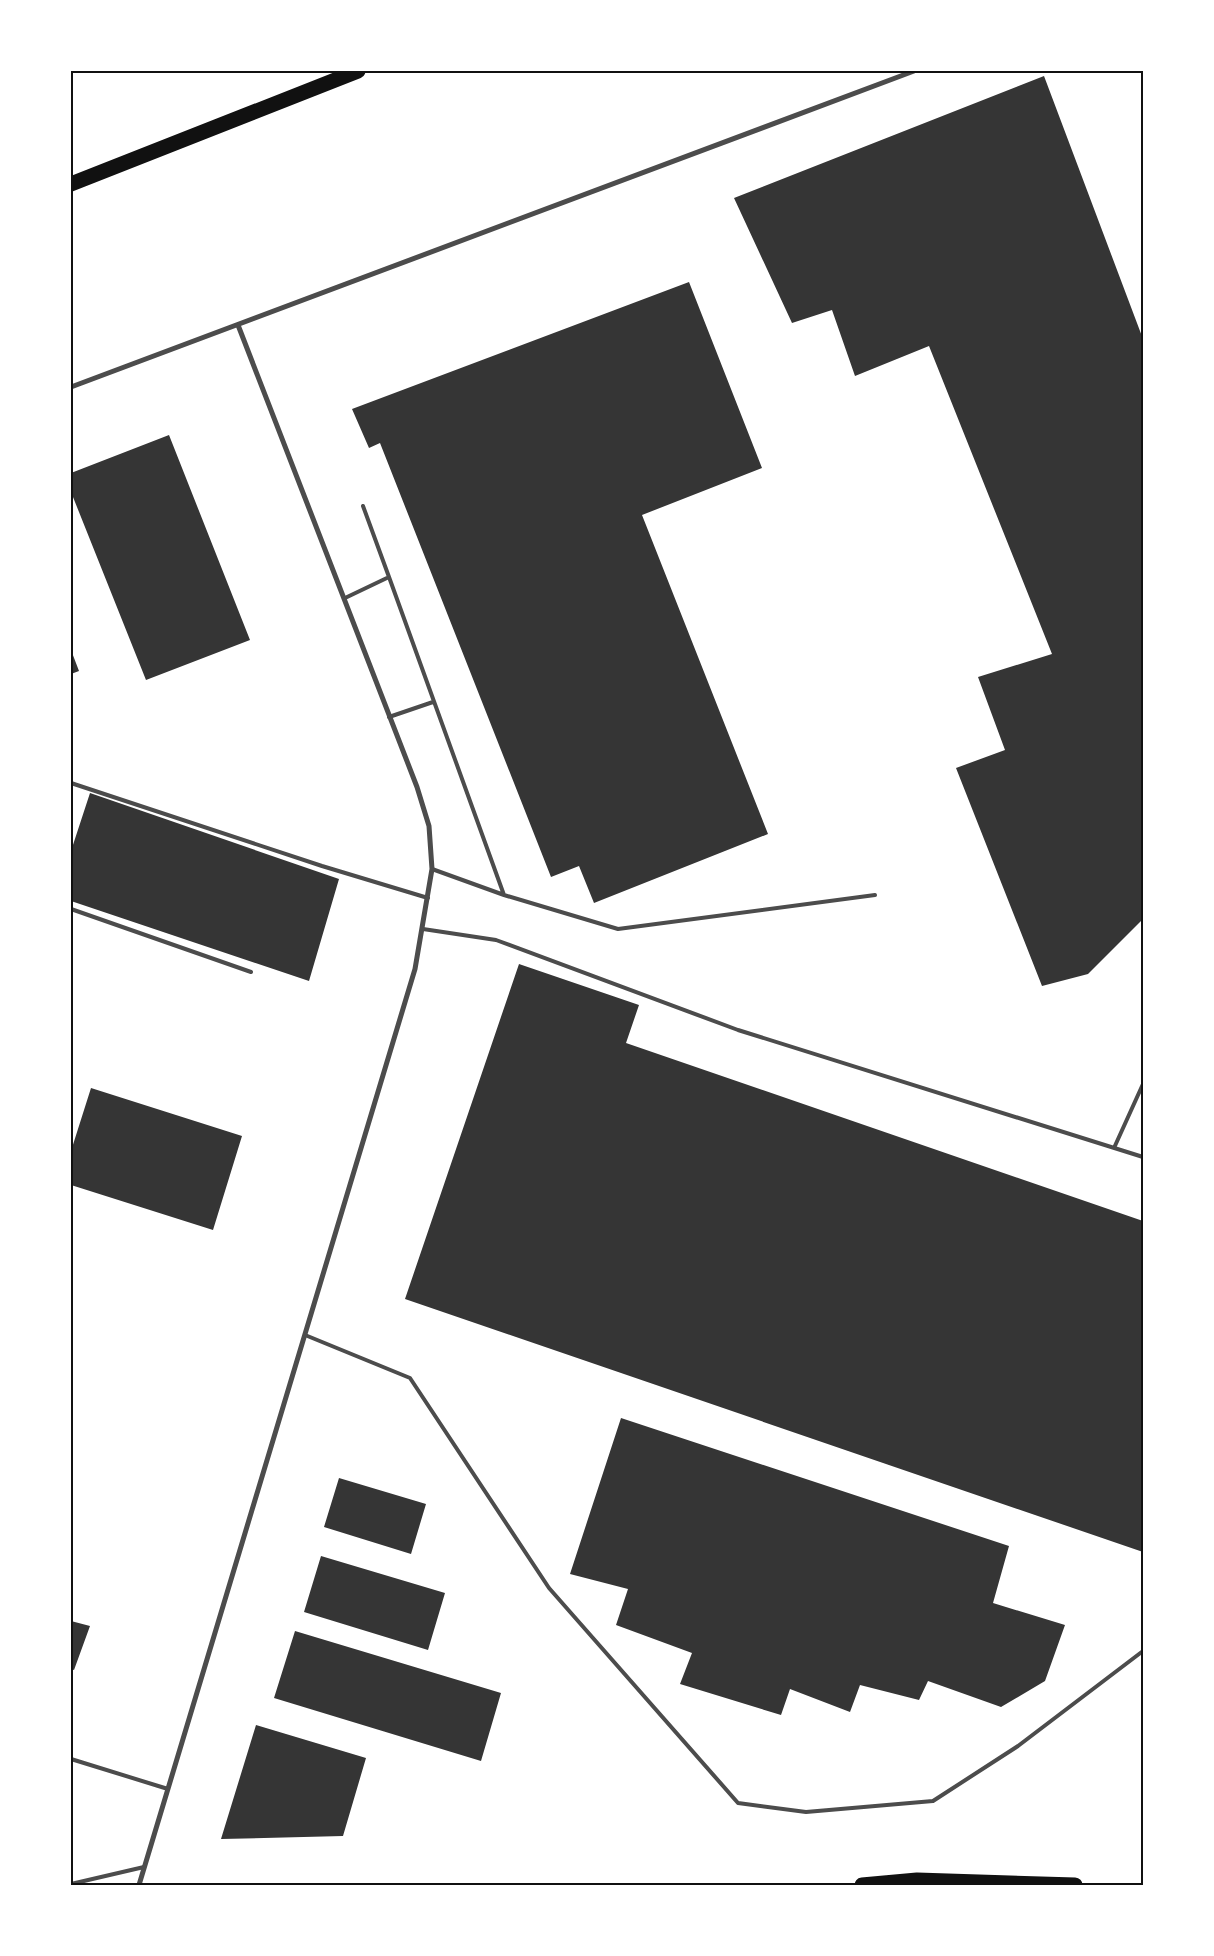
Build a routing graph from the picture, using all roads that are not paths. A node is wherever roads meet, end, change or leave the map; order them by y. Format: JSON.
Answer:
{"nodes":[{"id":1,"x":358,"y":71,"type":"edge"},
{"id":2,"x":914,"y":71,"type":"edge"},
{"id":3,"x":71,"y":184,"type":"edge"},
{"id":4,"x":238,"y":325,"type":"junction"},
{"id":5,"x":71,"y":387,"type":"edge"},
{"id":6,"x":363,"y":506,"type":"dead end"},
{"id":7,"x":389,"y":577,"type":"junction"},
{"id":8,"x":345,"y":598,"type":"junction"},
{"id":9,"x":433,"y":702,"type":"junction"},
{"id":10,"x":389,"y":717,"type":"junction"},
{"id":11,"x":71,"y":783,"type":"edge"},
{"id":12,"x":432,"y":869,"type":"junction"},
{"id":13,"x":875,"y":894,"type":"dead end"},
{"id":14,"x":504,"y":895,"type":"junction"},
{"id":15,"x":428,"y":898,"type":"junction"},
{"id":16,"x":71,"y":909,"type":"edge"},
{"id":17,"x":423,"y":929,"type":"junction"},
{"id":18,"x":251,"y":972,"type":"dead end"},
{"id":19,"x":1143,"y":1084,"type":"edge"},
{"id":20,"x":1114,"y":1148,"type":"junction"},
{"id":21,"x":1143,"y":1157,"type":"edge"},
{"id":22,"x":305,"y":1335,"type":"junction"},
{"id":23,"x":1143,"y":1651,"type":"edge"},
{"id":24,"x":71,"y":1759,"type":"edge"},
{"id":25,"x":168,"y":1789,"type":"junction"},
{"id":26,"x":144,"y":1867,"type":"junction"},
{"id":27,"x":71,"y":1884,"type":"edge"},
{"id":28,"x":139,"y":1885,"type":"edge"},
{"id":29,"x":862,"y":1885,"type":"edge"},
{"id":30,"x":1075,"y":1885,"type":"edge"}],
"edges":[{"from":1,"to":3,"type":"highway"},
{"from":2,"to":4,"type":"street"},
{"from":4,"to":5,"type":"street"},
{"from":4,"to":8,"type":"street"},
{"from":6,"to":7,"type":"lane"},
{"from":7,"to":8,"type":"lane"},
{"from":7,"to":9,"type":"lane"},
{"from":8,"to":10,"type":"street"},
{"from":9,"to":10,"type":"lane"},
{"from":9,"to":14,"type":"lane"},
{"from":10,"to":12,"type":"street"},
{"from":11,"to":15,"type":"lane"},
{"from":12,"to":14,"type":"lane"},
{"from":12,"to":15,"type":"street"},
{"from":13,"to":14,"type":"lane"},
{"from":15,"to":17,"type":"street"},
{"from":16,"to":18,"type":"lane"},
{"from":17,"to":20,"type":"lane"},
{"from":17,"to":22,"type":"street"},
{"from":19,"to":20,"type":"lane"},
{"from":20,"to":21,"type":"lane"},
{"from":22,"to":23,"type":"lane"},
{"from":22,"to":25,"type":"street"},
{"from":24,"to":25,"type":"lane"},
{"from":25,"to":26,"type":"street"},
{"from":26,"to":27,"type":"lane"},
{"from":26,"to":28,"type":"street"},
{"from":29,"to":30,"type":"highway"}]}
